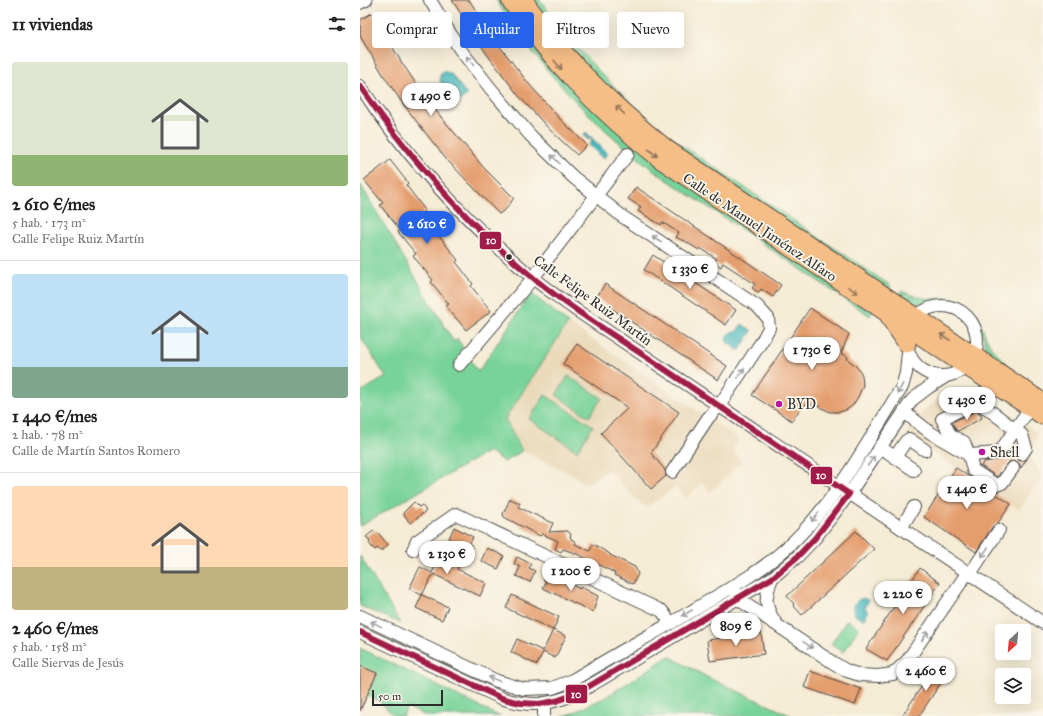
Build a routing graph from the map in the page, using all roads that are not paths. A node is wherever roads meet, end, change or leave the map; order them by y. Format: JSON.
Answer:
{"nodes":[{"id":1,"x":366,"y":0,"type":"edge"},
{"id":2,"x":430,"y":0,"type":"edge"},
{"id":3,"x":510,"y":0,"type":"edge"},
{"id":4,"x":524,"y":0,"type":"edge"},
{"id":5,"x":360,"y":3,"type":"edge"},
{"id":6,"x":360,"y":86,"type":"edge"},
{"id":7,"x":628,"y":154,"type":"dead end"},
{"id":8,"x":597,"y":196,"type":"junction"},
{"id":9,"x":533,"y":278,"type":"junction"},
{"id":10,"x":910,"y":335,"type":"junction"},
{"id":11,"x":971,"y":362,"type":"junction"},
{"id":12,"x":459,"y":365,"type":"dead end"},
{"id":13,"x":945,"y":377,"type":"junction"},
{"id":14,"x":719,"y":406,"type":"junction"},
{"id":15,"x":1039,"y":409,"type":"edge"},
{"id":16,"x":904,"y":412,"type":"junction"},
{"id":17,"x":1016,"y":429,"type":"junction"},
{"id":18,"x":880,"y":447,"type":"junction"},
{"id":19,"x":925,"y":450,"type":"dead end"},
{"id":20,"x":1022,"y":454,"type":"dead end"},
{"id":21,"x":969,"y":455,"type":"junction"},
{"id":22,"x":895,"y":457,"type":"junction"},
{"id":23,"x":1013,"y":468,"type":"dead end"},
{"id":24,"x":914,"y":470,"type":"dead end"},
{"id":25,"x":672,"y":472,"type":"dead end"},
{"id":26,"x":839,"y":486,"type":"junction"},
{"id":27,"x":849,"y":494,"type":"junction"},
{"id":28,"x":914,"y":507,"type":"dead end"},
{"id":29,"x":901,"y":528,"type":"junction"},
{"id":30,"x":999,"y":530,"type":"dead end"},
{"id":31,"x":414,"y":550,"type":"dead end"},
{"id":32,"x":969,"y":573,"type":"junction"},
{"id":33,"x":772,"y":578,"type":"junction"},
{"id":34,"x":733,"y":586,"type":"junction"},
{"id":35,"x":738,"y":599,"type":"junction"},
{"id":36,"x":749,"y":606,"type":"junction"},
{"id":37,"x":719,"y":610,"type":"junction"},
{"id":38,"x":360,"y":616,"type":"edge"},
{"id":39,"x":671,"y":623,"type":"junction"},
{"id":40,"x":776,"y":623,"type":"junction"},
{"id":41,"x":1043,"y":623,"type":"edge"},
{"id":42,"x":360,"y":632,"type":"edge"},
{"id":43,"x":560,"y":685,"type":"junction"},
{"id":44,"x":521,"y":688,"type":"junction"},
{"id":45,"x":545,"y":703,"type":"junction"},
{"id":46,"x":544,"y":716,"type":"edge"}],
"edges":[{"from":1,"to":5,"type":"street"},
{"from":8,"to":2,"type":"street","one_way":true},
{"from":3,"to":10,"type":"highway","name":"Calle de Manuel Jiménez Alfaro","one_way":true},
{"from":10,"to":4,"type":"highway","name":"Calle de Manuel Jiménez Alfaro","one_way":true},
{"from":6,"to":9,"type":"street","name":"Calle Felipe Ruiz Martín"},
{"from":7,"to":8,"type":"street"},
{"from":8,"to":9,"type":"street"},
{"from":14,"to":8,"type":"street","one_way":true},
{"from":9,"to":12,"type":"street"},
{"from":9,"to":14,"type":"street","name":"Calle Felipe Ruiz Martín"},
{"from":10,"to":11,"type":"highway","name":"Calle de Manuel Jiménez Alfaro"},
{"from":10,"to":11,"type":"street"},
{"from":10,"to":13,"type":"street"},
{"from":10,"to":26,"type":"street","one_way":true},
{"from":11,"to":13,"type":"street"},
{"from":11,"to":15,"type":"highway","name":"Calle de Manuel Jiménez Alfaro"},
{"from":13,"to":16,"type":"street"},
{"from":14,"to":25,"type":"street"},
{"from":14,"to":26,"type":"street","name":"Calle Felipe Ruiz Martín"},
{"from":15,"to":17,"type":"street"},
{"from":16,"to":18,"type":"street"},
{"from":16,"to":21,"type":"street"},
{"from":17,"to":20,"type":"street"},
{"from":17,"to":21,"type":"street"},
{"from":17,"to":21,"type":"street"},
{"from":18,"to":22,"type":"street"},
{"from":27,"to":18,"type":"street","one_way":true},
{"from":19,"to":22,"type":"street"},
{"from":21,"to":23,"type":"street"},
{"from":22,"to":24,"type":"street"},
{"from":26,"to":27,"type":"street","name":"Calle Felipe Ruiz Martín"},
{"from":26,"to":34,"type":"street","one_way":true},
{"from":27,"to":29,"type":"street","name":"Calle Felipe Ruiz Martín"},
{"from":27,"to":33,"type":"street"},
{"from":28,"to":29,"type":"street"},
{"from":29,"to":32,"type":"street","name":"Calle Felipe Ruiz Martín"},
{"from":30,"to":32,"type":"street","one_way":true},
{"from":31,"to":39,"type":"street"},
{"from":40,"to":32,"type":"street","one_way":true},
{"from":32,"to":41,"type":"street","name":"Calle Felipe Ruiz Martín"},
{"from":33,"to":35,"type":"street"},
{"from":33,"to":40,"type":"street"},
{"from":34,"to":35,"type":"street"},
{"from":34,"to":39,"type":"street","one_way":true},
{"from":35,"to":36,"type":"street"},
{"from":35,"to":37,"type":"street"},
{"from":36,"to":37,"type":"street"},
{"from":36,"to":40,"type":"street"},
{"from":37,"to":45,"type":"street"},
{"from":44,"to":38,"type":"street","one_way":true},
{"from":39,"to":43,"type":"street"},
{"from":42,"to":45,"type":"street"},
{"from":43,"to":44,"type":"street"},
{"from":43,"to":45,"type":"street"},
{"from":44,"to":45,"type":"street"},
{"from":45,"to":46,"type":"street"}]}
